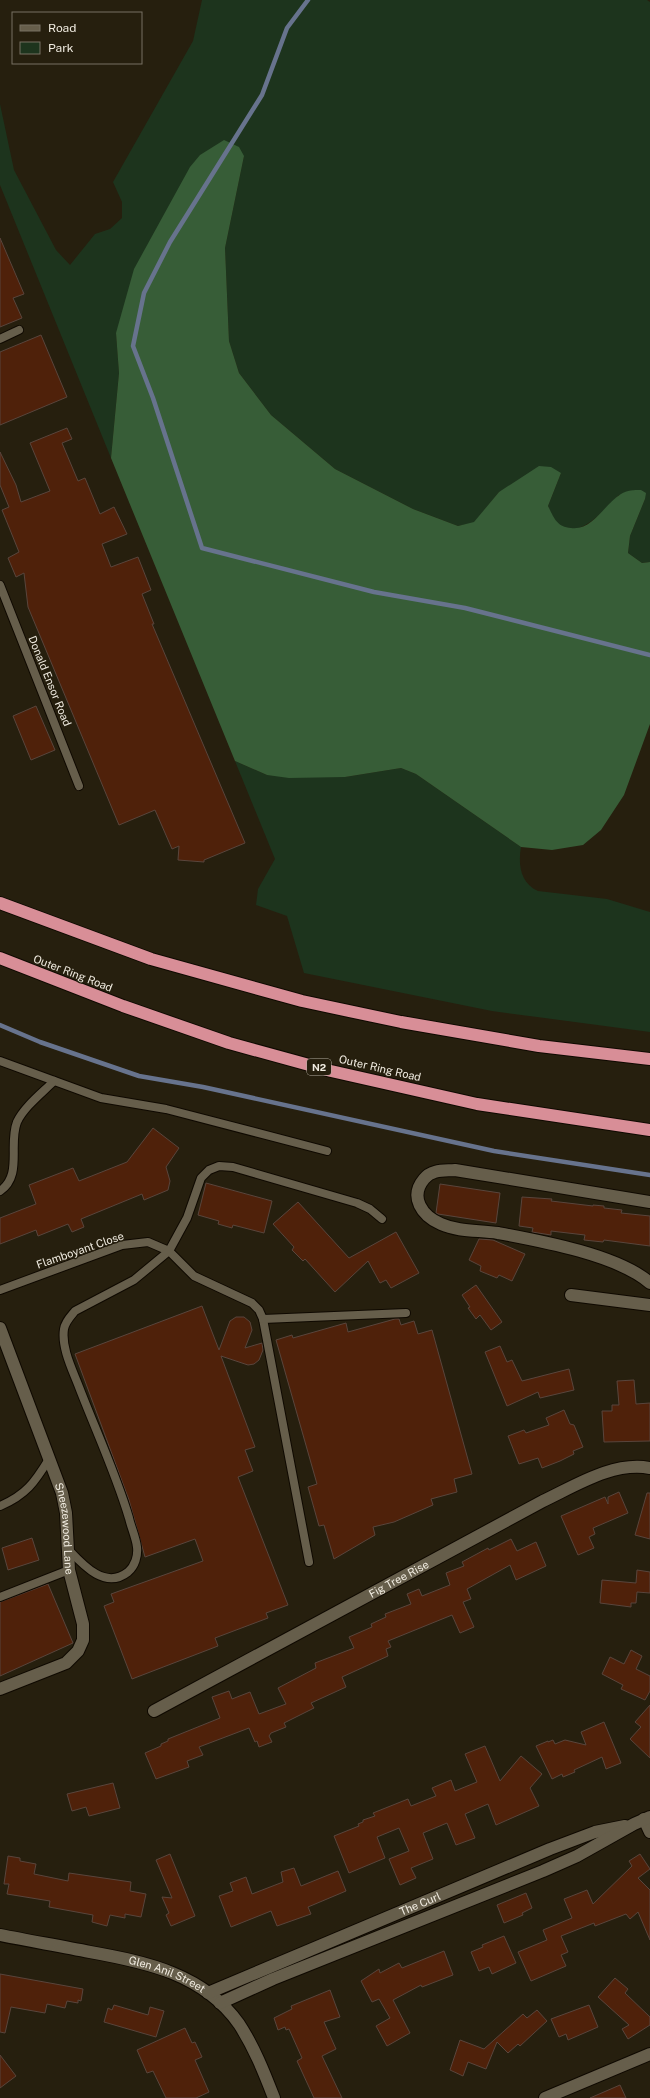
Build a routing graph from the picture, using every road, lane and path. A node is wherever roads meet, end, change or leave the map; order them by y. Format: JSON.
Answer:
{"nodes":[{"id":1,"x":19,"y":330,"type":"dead end"},
{"id":2,"x":0,"y":339,"type":"edge"},
{"id":3,"x":0,"y":585,"type":"edge"},
{"id":4,"x":79,"y":786,"type":"dead end"},
{"id":5,"x":0,"y":903,"type":"edge"},
{"id":6,"x":0,"y":958,"type":"edge"},
{"id":7,"x":650,"y":1059,"type":"edge"},
{"id":8,"x":0,"y":1061,"type":"edge"},
{"id":9,"x":54,"y":1081,"type":"junction"},
{"id":10,"x":650,"y":1130,"type":"edge"},
{"id":11,"x":327,"y":1151,"type":"dead end"},
{"id":12,"x":0,"y":1191,"type":"edge"},
{"id":13,"x":650,"y":1202,"type":"edge"},
{"id":14,"x":382,"y":1220,"type":"dead end"},
{"id":15,"x":169,"y":1251,"type":"junction"},
{"id":16,"x":650,"y":1283,"type":"edge"},
{"id":17,"x":0,"y":1290,"type":"edge"},
{"id":18,"x":571,"y":1295,"type":"dead end"},
{"id":19,"x":650,"y":1305,"type":"edge"},
{"id":20,"x":406,"y":1314,"type":"dead end"},
{"id":21,"x":263,"y":1320,"type":"junction"},
{"id":22,"x":0,"y":1328,"type":"edge"},
{"id":23,"x":49,"y":1459,"type":"junction"},
{"id":24,"x":650,"y":1468,"type":"edge"},
{"id":25,"x":0,"y":1506,"type":"edge"},
{"id":26,"x":67,"y":1548,"type":"junction"},
{"id":27,"x":309,"y":1562,"type":"dead end"},
{"id":28,"x":69,"y":1570,"type":"junction"},
{"id":29,"x":0,"y":1597,"type":"edge"},
{"id":30,"x":0,"y":1689,"type":"edge"},
{"id":31,"x":154,"y":1711,"type":"dead end"},
{"id":32,"x":643,"y":1820,"type":"edge"},
{"id":33,"x":650,"y":1832,"type":"edge"},
{"id":34,"x":0,"y":1935,"type":"edge"},
{"id":35,"x":208,"y":1993,"type":"junction"},
{"id":36,"x":220,"y":2003,"type":"junction"},
{"id":37,"x":650,"y":2054,"type":"edge"},
{"id":38,"x":274,"y":2098,"type":"edge"},
{"id":39,"x":545,"y":2098,"type":"edge"}],
"edges":[{"from":1,"to":2,"type":"lane"},
{"from":3,"to":4,"type":"lane","name":"Donald Ensor Road"},
{"from":5,"to":7,"type":"highway"},
{"from":6,"to":10,"type":"highway","name":"Outer Ring Road","number":"N2"},
{"from":8,"to":9,"type":"lane"},
{"from":9,"to":11,"type":"lane"},
{"from":9,"to":12,"type":"lane"},
{"from":13,"to":16,"type":"street"},
{"from":14,"to":15,"type":"lane"},
{"from":15,"to":17,"type":"lane","name":"Flamboyant Close"},
{"from":15,"to":21,"type":"lane"},
{"from":15,"to":26,"type":"lane"},
{"from":18,"to":19,"type":"street"},
{"from":20,"to":21,"type":"lane"},
{"from":21,"to":27,"type":"lane"},
{"from":22,"to":23,"type":"street","name":"Sneezewood Lane"},
{"from":23,"to":25,"type":"lane"},
{"from":23,"to":26,"type":"street","name":"Sneezewood Lane"},
{"from":24,"to":31,"type":"street","name":"Fig Tree Rise"},
{"from":26,"to":28,"type":"street","name":"Sneezewood Lane"},
{"from":28,"to":29,"type":"lane"},
{"from":28,"to":30,"type":"street","name":"Sneezewood Lane"},
{"from":32,"to":33,"type":"street"},
{"from":32,"to":35,"type":"street","name":"The Curl"},
{"from":32,"to":36,"type":"street","name":"The Curl"},
{"from":34,"to":35,"type":"street","name":"Glen Anil Street"},
{"from":35,"to":36,"type":"street","name":"Glen Anil Street"},
{"from":36,"to":38,"type":"street","name":"Glen Anil Street"},
{"from":37,"to":39,"type":"street"}]}
